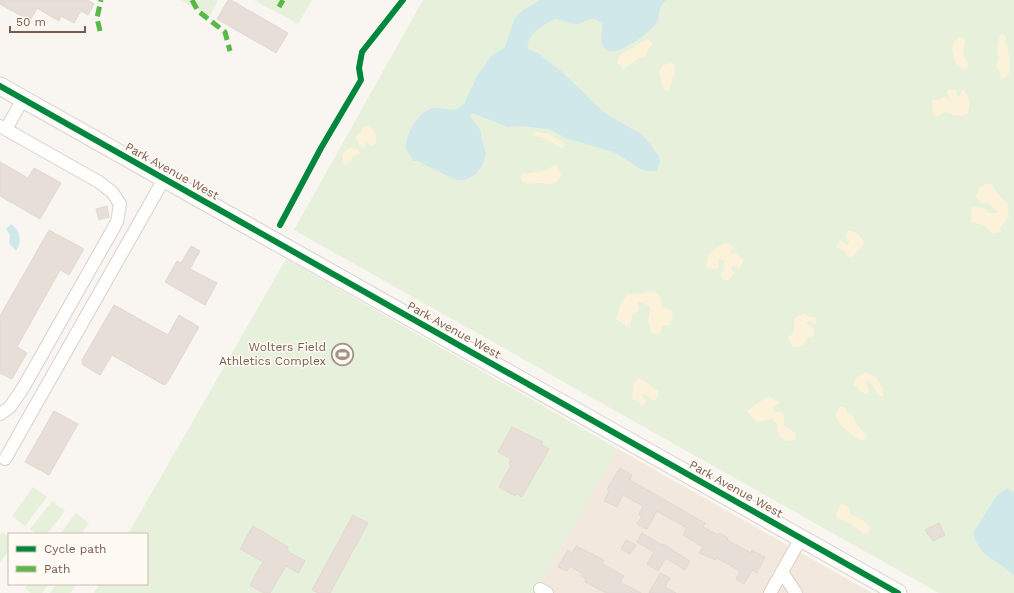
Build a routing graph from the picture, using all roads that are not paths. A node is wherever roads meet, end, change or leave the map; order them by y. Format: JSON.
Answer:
{"nodes":[{"id":1,"x":0,"y":86,"type":"edge"},
{"id":2,"x":23,"y":99,"type":"junction"},
{"id":3,"x":3,"y":128,"type":"edge"},
{"id":4,"x":164,"y":179,"type":"junction"},
{"id":5,"x":0,"y":414,"type":"edge"},
{"id":6,"x":5,"y":459,"type":"dead end"},
{"id":7,"x":801,"y":538,"type":"junction"},
{"id":8,"x":782,"y":572,"type":"junction"},
{"id":9,"x":770,"y":593,"type":"edge"},
{"id":10,"x":796,"y":593,"type":"edge"},
{"id":11,"x":898,"y":593,"type":"edge"}],
"edges":[{"from":1,"to":2,"type":"street","name":"Park Avenue West"},
{"from":2,"to":3,"type":"street"},
{"from":2,"to":4,"type":"street","name":"Park Avenue West"},
{"from":3,"to":5,"type":"street"},
{"from":4,"to":6,"type":"street","name":"Park Avenue West"},
{"from":4,"to":7,"type":"street","name":"Park Avenue West"},
{"from":7,"to":8,"type":"street"},
{"from":7,"to":11,"type":"street","name":"Park Avenue West"},
{"from":8,"to":9,"type":"street"},
{"from":8,"to":10,"type":"street"}]}
